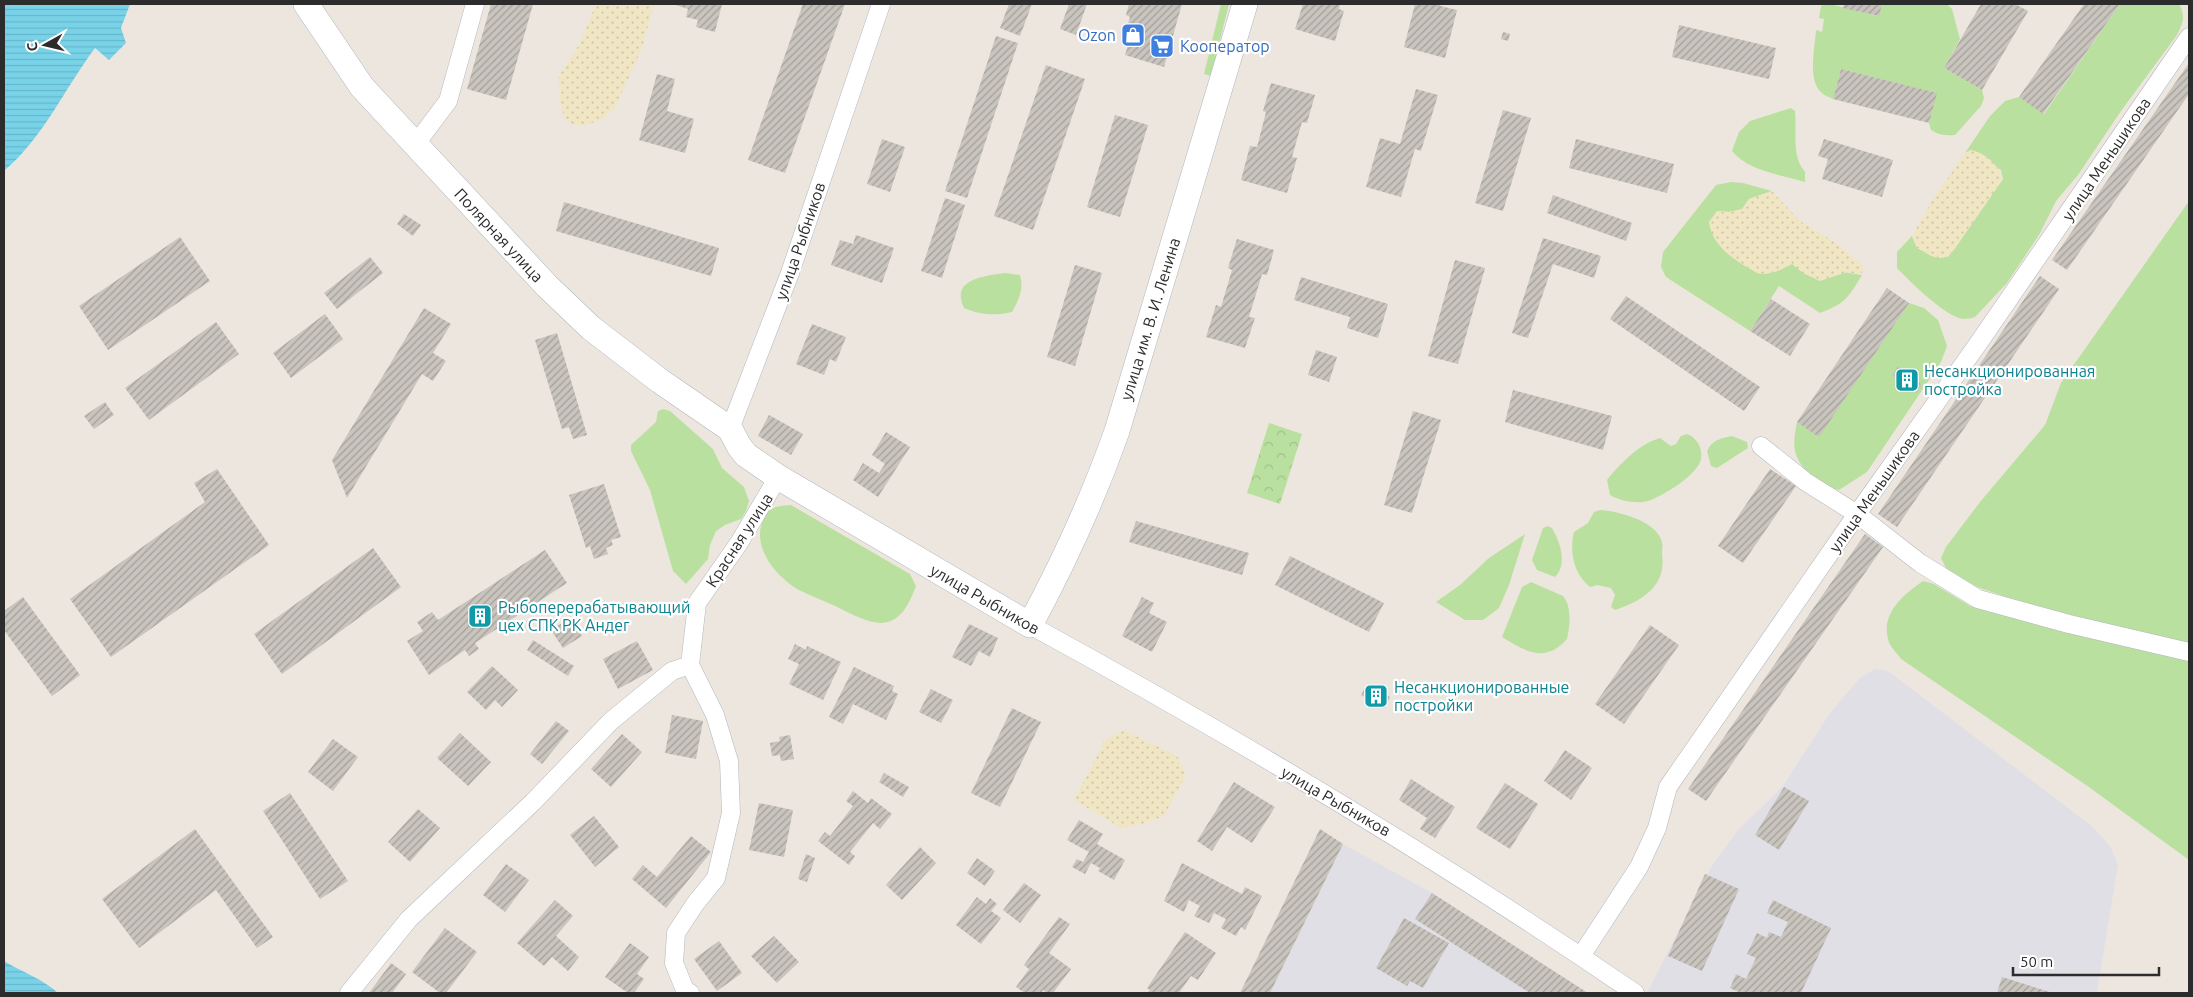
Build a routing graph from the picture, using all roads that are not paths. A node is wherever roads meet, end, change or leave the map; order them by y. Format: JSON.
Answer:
{"nodes":[{"id":1,"x":306,"y":4,"type":"edge"},
{"id":2,"x":475,"y":4,"type":"edge"},
{"id":3,"x":881,"y":4,"type":"edge"},
{"id":4,"x":1245,"y":4,"type":"edge"},
{"id":5,"x":2189,"y":37,"type":"edge"},
{"id":6,"x":415,"y":145,"type":"junction"},
{"id":7,"x":730,"y":429,"type":"junction"},
{"id":8,"x":1761,"y":446,"type":"dead end"},
{"id":9,"x":778,"y":477,"type":"junction"},
{"id":10,"x":1857,"y":514,"type":"junction"},
{"id":11,"x":1030,"y":625,"type":"junction"},
{"id":12,"x":2189,"y":652,"type":"edge"},
{"id":13,"x":690,"y":665,"type":"junction"},
{"id":14,"x":1581,"y":956,"type":"junction"},
{"id":15,"x":349,"y":993,"type":"edge"},
{"id":16,"x":690,"y":993,"type":"edge"},
{"id":17,"x":1635,"y":993,"type":"edge"}],
"edges":[{"from":1,"to":6,"type":"main road","name":"Полярная улица"},
{"from":2,"to":6,"type":"street"},
{"from":3,"to":7,"type":"street","name":"улица Рыбников"},
{"from":4,"to":11,"type":"main road","name":"улица им. В. И. Ленина"},
{"from":5,"to":10,"type":"street","name":"улица Меньшикова"},
{"from":6,"to":7,"type":"main road","name":"Полярная улица"},
{"from":7,"to":9,"type":"main road","name":"улица Рыбников"},
{"from":8,"to":10,"type":"street"},
{"from":9,"to":11,"type":"main road","name":"улица Рыбников"},
{"from":9,"to":13,"type":"street","name":"Красная улица"},
{"from":10,"to":12,"type":"street"},
{"from":10,"to":14,"type":"street","name":"улица Меньшикова"},
{"from":11,"to":14,"type":"street","name":"улица Рыбников"},
{"from":13,"to":15,"type":"street"},
{"from":13,"to":16,"type":"street"},
{"from":14,"to":17,"type":"street","name":"улица Рыбников"}]}
